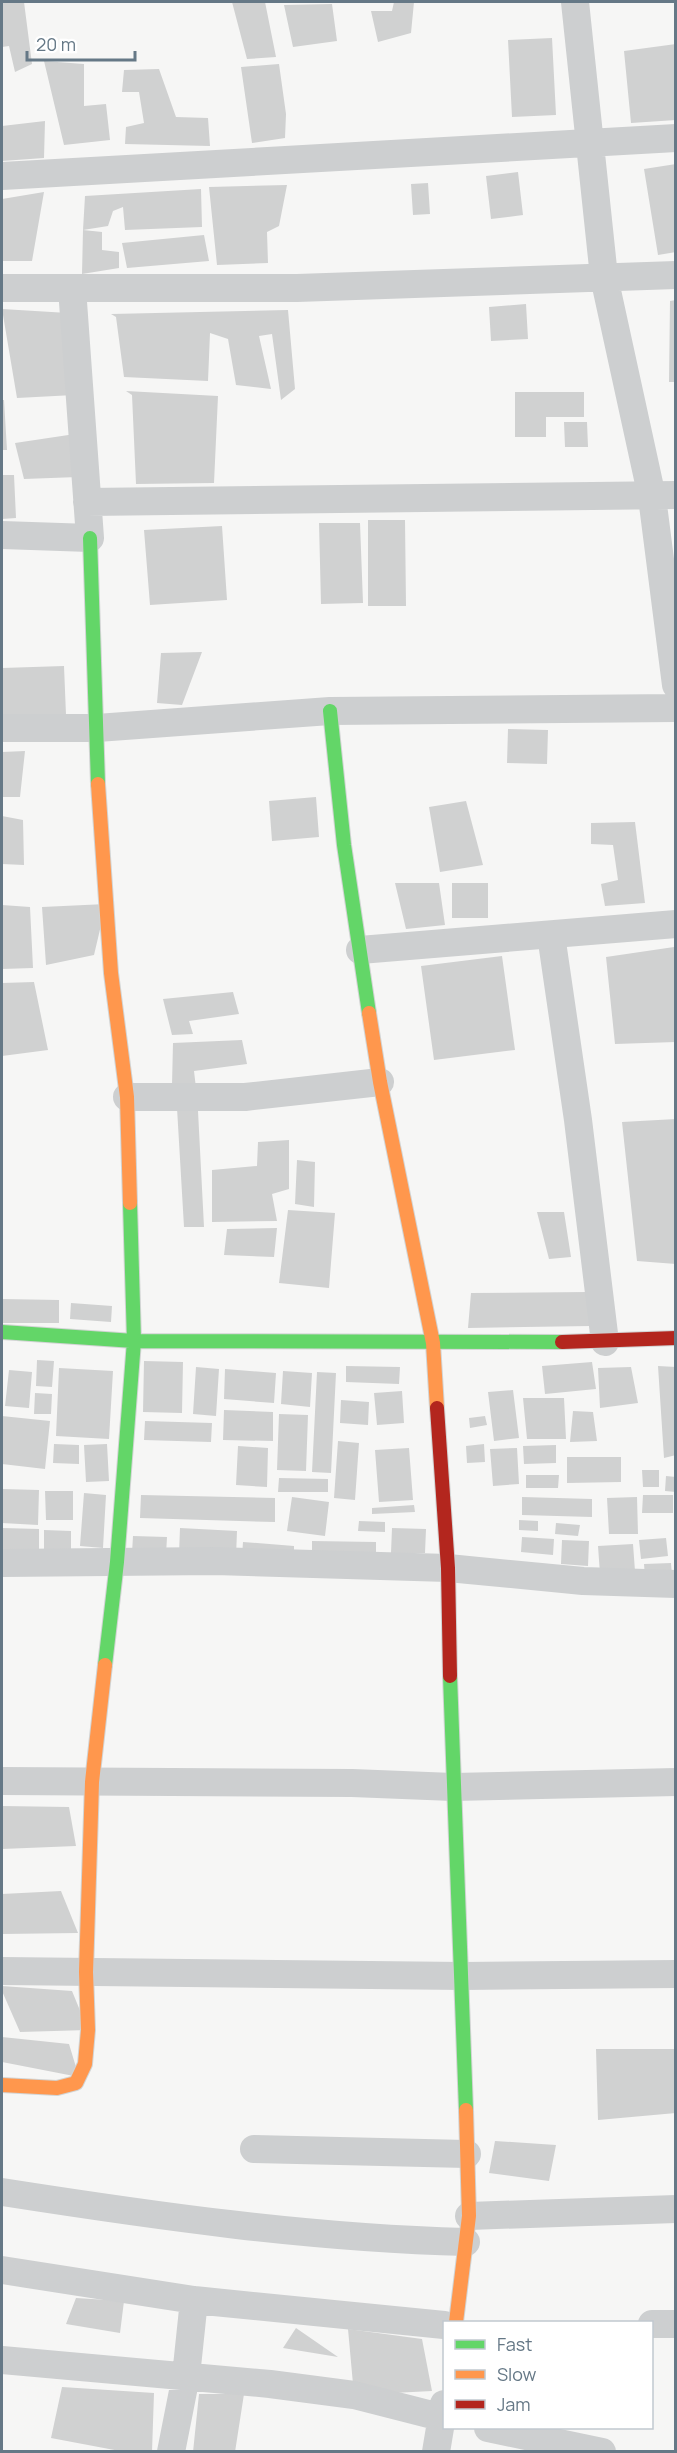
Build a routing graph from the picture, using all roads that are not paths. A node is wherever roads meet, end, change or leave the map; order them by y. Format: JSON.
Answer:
{"nodes":[{"id":1,"x":575,"y":2,"type":"edge"},
{"id":2,"x":675,"y":138,"type":"edge"},
{"id":3,"x":590,"y":143,"type":"junction"},
{"id":4,"x":2,"y":176,"type":"edge"},
{"id":5,"x":675,"y":275,"type":"edge"},
{"id":6,"x":604,"y":277,"type":"junction"},
{"id":7,"x":2,"y":288,"type":"edge"},
{"id":8,"x":72,"y":288,"type":"junction"},
{"id":9,"x":664,"y":496,"type":"edge"},
{"id":10,"x":87,"y":502,"type":"junction"},
{"id":11,"x":2,"y":536,"type":"edge"},
{"id":12,"x":90,"y":538,"type":"junction"},
{"id":13,"x":675,"y":685,"type":"edge"},
{"id":14,"x":675,"y":708,"type":"edge"},
{"id":15,"x":330,"y":711,"type":"junction"},
{"id":16,"x":2,"y":728,"type":"edge"},
{"id":17,"x":97,"y":728,"type":"junction"},
{"id":18,"x":675,"y":924,"type":"edge"},
{"id":19,"x":551,"y":935,"type":"junction"},
{"id":20,"x":360,"y":950,"type":"junction"},
{"id":21,"x":380,"y":1082,"type":"junction"},
{"id":22,"x":127,"y":1097,"type":"junction"},
{"id":23,"x":2,"y":1332,"type":"edge"},
{"id":24,"x":675,"y":1338,"type":"edge"},
{"id":25,"x":134,"y":1341,"type":"junction"},
{"id":26,"x":605,"y":1342,"type":"junction"},
{"id":27,"x":433,"y":1343,"type":"junction"},
{"id":28,"x":117,"y":1562,"type":"junction"},
{"id":29,"x":2,"y":1563,"type":"edge"},
{"id":30,"x":448,"y":1568,"type":"junction"},
{"id":31,"x":675,"y":1584,"type":"edge"},
{"id":32,"x":2,"y":1781,"type":"edge"},
{"id":33,"x":92,"y":1782,"type":"junction"},
{"id":34,"x":675,"y":1782,"type":"edge"},
{"id":35,"x":453,"y":1787,"type":"junction"},
{"id":36,"x":2,"y":1971,"type":"edge"},
{"id":37,"x":86,"y":1972,"type":"junction"},
{"id":38,"x":675,"y":1974,"type":"edge"},
{"id":39,"x":463,"y":1976,"type":"junction"},
{"id":40,"x":2,"y":2085,"type":"edge"},
{"id":41,"x":254,"y":2149,"type":"dead end"},
{"id":42,"x":467,"y":2154,"type":"junction"},
{"id":43,"x":2,"y":2192,"type":"edge"},
{"id":44,"x":675,"y":2209,"type":"edge"},
{"id":45,"x":468,"y":2229,"type":"junction"},
{"id":46,"x":2,"y":2270,"type":"edge"},
{"id":47,"x":194,"y":2300,"type":"junction"},
{"id":48,"x":456,"y":2321,"type":"edge"},
{"id":49,"x":653,"y":2324,"type":"edge"},
{"id":50,"x":675,"y":2324,"type":"edge"},
{"id":51,"x":443,"y":2325,"type":"edge"},
{"id":52,"x":2,"y":2360,"type":"edge"},
{"id":53,"x":186,"y":2376,"type":"junction"},
{"id":54,"x":443,"y":2413,"type":"edge"},
{"id":55,"x":443,"y":2418,"type":"edge"},
{"id":56,"x":498,"y":2429,"type":"edge"},
{"id":57,"x":171,"y":2451,"type":"edge"},
{"id":58,"x":436,"y":2451,"type":"edge"},
{"id":59,"x":602,"y":2451,"type":"edge"}],
"edges":[{"from":1,"to":3,"type":"street"},
{"from":2,"to":3,"type":"street"},
{"from":3,"to":4,"type":"street"},
{"from":3,"to":6,"type":"street"},
{"from":5,"to":6,"type":"street"},
{"from":6,"to":8,"type":"street"},
{"from":6,"to":9,"type":"street"},
{"from":7,"to":8,"type":"street"},
{"from":8,"to":10,"type":"street"},
{"from":9,"to":10,"type":"street"},
{"from":9,"to":13,"type":"street"},
{"from":10,"to":12,"type":"street"},
{"from":11,"to":12,"type":"street"},
{"from":12,"to":17,"type":"street"},
{"from":14,"to":15,"type":"street"},
{"from":15,"to":17,"type":"street"},
{"from":15,"to":20,"type":"street"},
{"from":16,"to":17,"type":"street"},
{"from":17,"to":22,"type":"street"},
{"from":18,"to":19,"type":"street"},
{"from":19,"to":20,"type":"street"},
{"from":19,"to":26,"type":"street"},
{"from":20,"to":21,"type":"street"},
{"from":21,"to":22,"type":"street"},
{"from":21,"to":27,"type":"street"},
{"from":22,"to":25,"type":"street"},
{"from":23,"to":25,"type":"street"},
{"from":24,"to":26,"type":"street"},
{"from":25,"to":27,"type":"street"},
{"from":25,"to":28,"type":"street"},
{"from":26,"to":27,"type":"street"},
{"from":27,"to":30,"type":"street"},
{"from":28,"to":29,"type":"street"},
{"from":28,"to":30,"type":"street"},
{"from":28,"to":33,"type":"street"},
{"from":30,"to":31,"type":"street"},
{"from":30,"to":35,"type":"street"},
{"from":32,"to":33,"type":"street"},
{"from":33,"to":35,"type":"street"},
{"from":33,"to":37,"type":"street"},
{"from":34,"to":35,"type":"street"},
{"from":35,"to":39,"type":"street"},
{"from":36,"to":37,"type":"street"},
{"from":37,"to":39,"type":"street"},
{"from":37,"to":40,"type":"street"},
{"from":38,"to":39,"type":"street"},
{"from":39,"to":42,"type":"street"},
{"from":41,"to":42,"type":"street"},
{"from":42,"to":45,"type":"street"},
{"from":43,"to":45,"type":"street"},
{"from":44,"to":45,"type":"street"},
{"from":45,"to":48,"type":"street"},
{"from":46,"to":47,"type":"street"},
{"from":47,"to":51,"type":"street"},
{"from":47,"to":53,"type":"street"},
{"from":49,"to":50,"type":"street"},
{"from":52,"to":53,"type":"street"},
{"from":53,"to":54,"type":"street"},
{"from":53,"to":57,"type":"street"},
{"from":55,"to":58,"type":"street"},
{"from":56,"to":59,"type":"street"}]}
